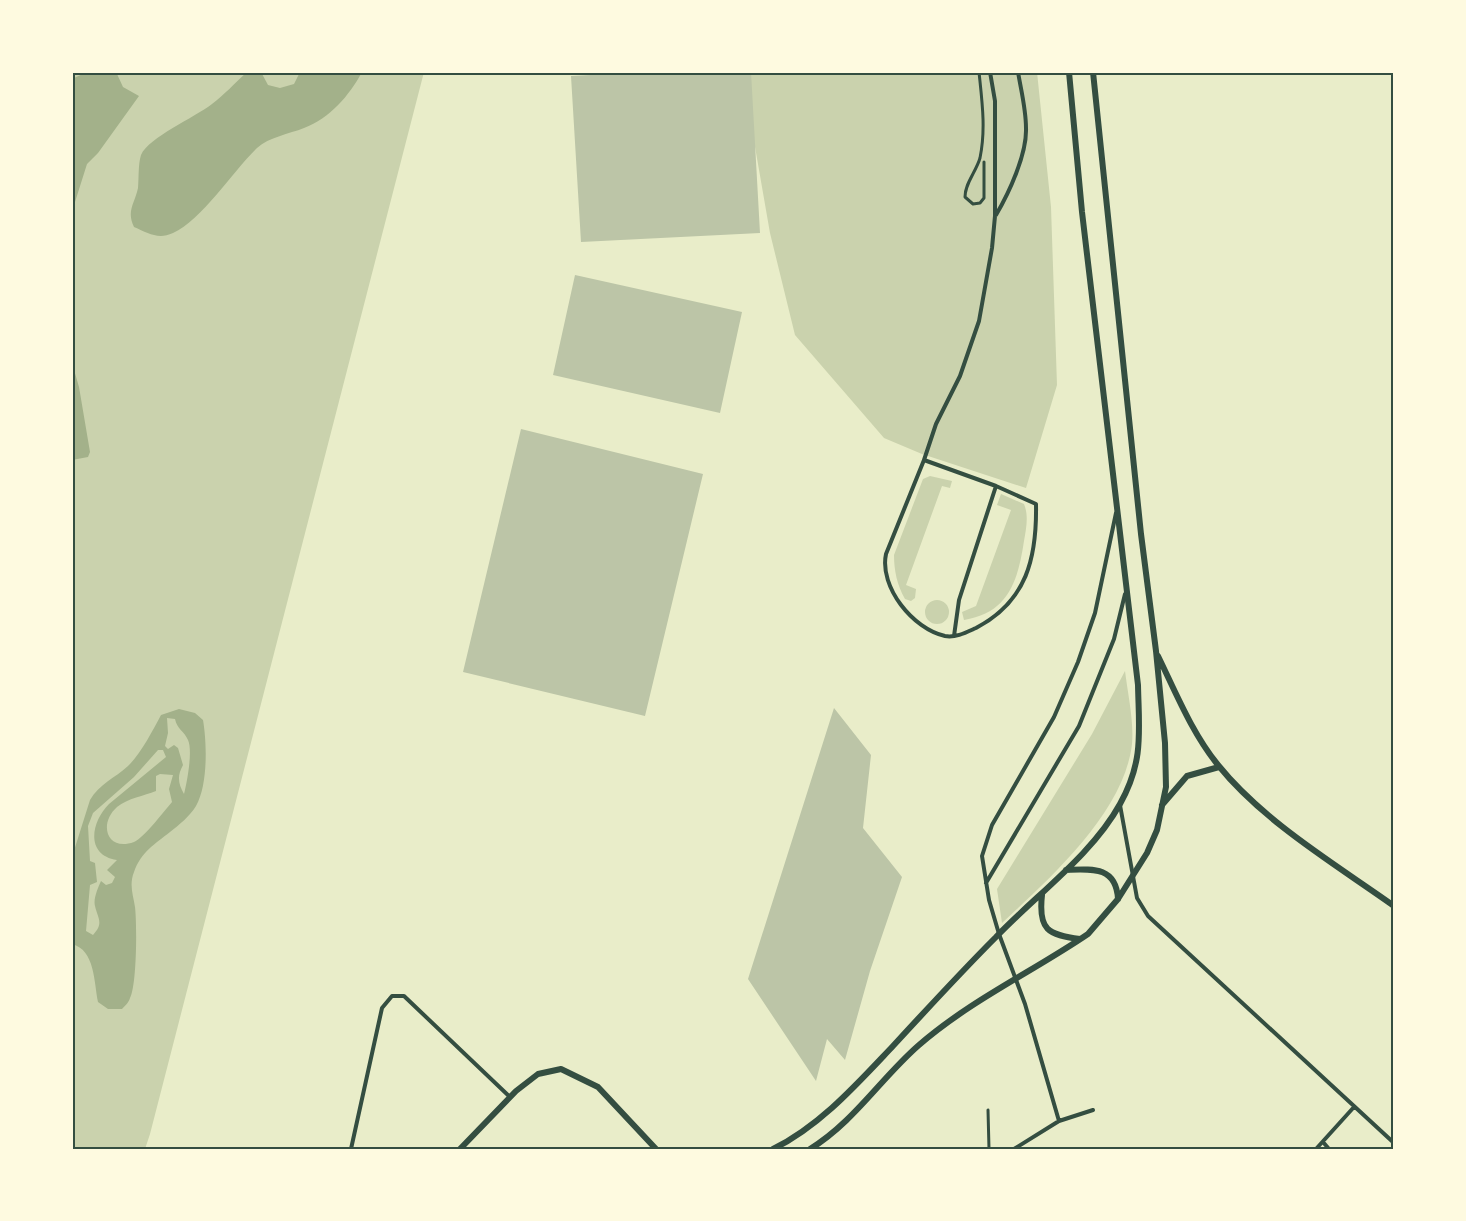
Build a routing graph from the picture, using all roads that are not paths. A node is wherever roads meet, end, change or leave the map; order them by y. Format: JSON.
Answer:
{"nodes":[{"id":1,"x":990,"y":72,"type":"edge"},
{"id":2,"x":1018,"y":72,"type":"edge"},
{"id":3,"x":1069,"y":72,"type":"edge"},
{"id":4,"x":1093,"y":72,"type":"edge"},
{"id":5,"x":995,"y":216,"type":"junction"},
{"id":6,"x":924,"y":460,"type":"junction"},
{"id":7,"x":996,"y":486,"type":"junction"},
{"id":8,"x":1117,"y":506,"type":"junction"},
{"id":9,"x":1126,"y":591,"type":"junction"},
{"id":10,"x":954,"y":636,"type":"junction"},
{"id":11,"x":1156,"y":651,"type":"junction"},
{"id":12,"x":1219,"y":767,"type":"junction"},
{"id":13,"x":1120,"y":804,"type":"junction"},
{"id":14,"x":1162,"y":806,"type":"junction"},
{"id":15,"x":1066,"y":870,"type":"junction"},
{"id":16,"x":1133,"y":878,"type":"junction"},
{"id":17,"x":986,"y":883,"type":"junction"},
{"id":18,"x":1042,"y":895,"type":"junction"},
{"id":19,"x":1118,"y":899,"type":"junction"},
{"id":20,"x":1394,"y":906,"type":"edge"},
{"id":21,"x":999,"y":934,"type":"junction"},
{"id":22,"x":1080,"y":939,"type":"junction"},
{"id":23,"x":1014,"y":979,"type":"junction"},
{"id":24,"x":510,"y":1097,"type":"junction"},
{"id":25,"x":1354,"y":1107,"type":"junction"},
{"id":26,"x":1093,"y":1110,"type":"dead end"},
{"id":27,"x":1059,"y":1121,"type":"junction"},
{"id":28,"x":1323,"y":1142,"type":"junction"},
{"id":29,"x":1394,"y":1143,"type":"edge"},
{"id":30,"x":351,"y":1149,"type":"edge"},
{"id":31,"x":460,"y":1149,"type":"edge"},
{"id":32,"x":656,"y":1149,"type":"edge"},
{"id":33,"x":773,"y":1149,"type":"edge"},
{"id":34,"x":810,"y":1149,"type":"edge"},
{"id":35,"x":1014,"y":1149,"type":"edge"},
{"id":36,"x":1316,"y":1149,"type":"edge"},
{"id":37,"x":1329,"y":1149,"type":"edge"}],
"edges":[{"from":1,"to":5,"type":"lane"},
{"from":2,"to":5,"type":"lane"},
{"from":3,"to":8,"type":"street"},
{"from":4,"to":11,"type":"street"},
{"from":5,"to":6,"type":"lane"},
{"from":6,"to":7,"type":"lane"},
{"from":6,"to":10,"type":"lane"},
{"from":7,"to":10,"type":"lane"},
{"from":7,"to":10,"type":"lane"},
{"from":8,"to":9,"type":"street"},
{"from":8,"to":17,"type":"lane"},
{"from":9,"to":13,"type":"street"},
{"from":9,"to":17,"type":"lane"},
{"from":11,"to":12,"type":"street"},
{"from":11,"to":14,"type":"street"},
{"from":12,"to":14,"type":"street"},
{"from":12,"to":20,"type":"street"},
{"from":13,"to":15,"type":"street"},
{"from":13,"to":16,"type":"lane"},
{"from":14,"to":16,"type":"street"},
{"from":15,"to":18,"type":"street"},
{"from":15,"to":19,"type":"street"},
{"from":16,"to":19,"type":"street"},
{"from":16,"to":25,"type":"lane"},
{"from":17,"to":21,"type":"lane"},
{"from":18,"to":21,"type":"street"},
{"from":18,"to":22,"type":"street"},
{"from":19,"to":22,"type":"street"},
{"from":21,"to":23,"type":"lane"},
{"from":21,"to":33,"type":"street"},
{"from":22,"to":23,"type":"street"},
{"from":23,"to":27,"type":"lane"},
{"from":23,"to":34,"type":"street"},
{"from":24,"to":30,"type":"lane"},
{"from":24,"to":31,"type":"street"},
{"from":24,"to":32,"type":"street"},
{"from":25,"to":28,"type":"lane"},
{"from":25,"to":29,"type":"lane"},
{"from":26,"to":27,"type":"lane"},
{"from":27,"to":35,"type":"lane"},
{"from":28,"to":36,"type":"lane"},
{"from":28,"to":37,"type":"lane"}]}
